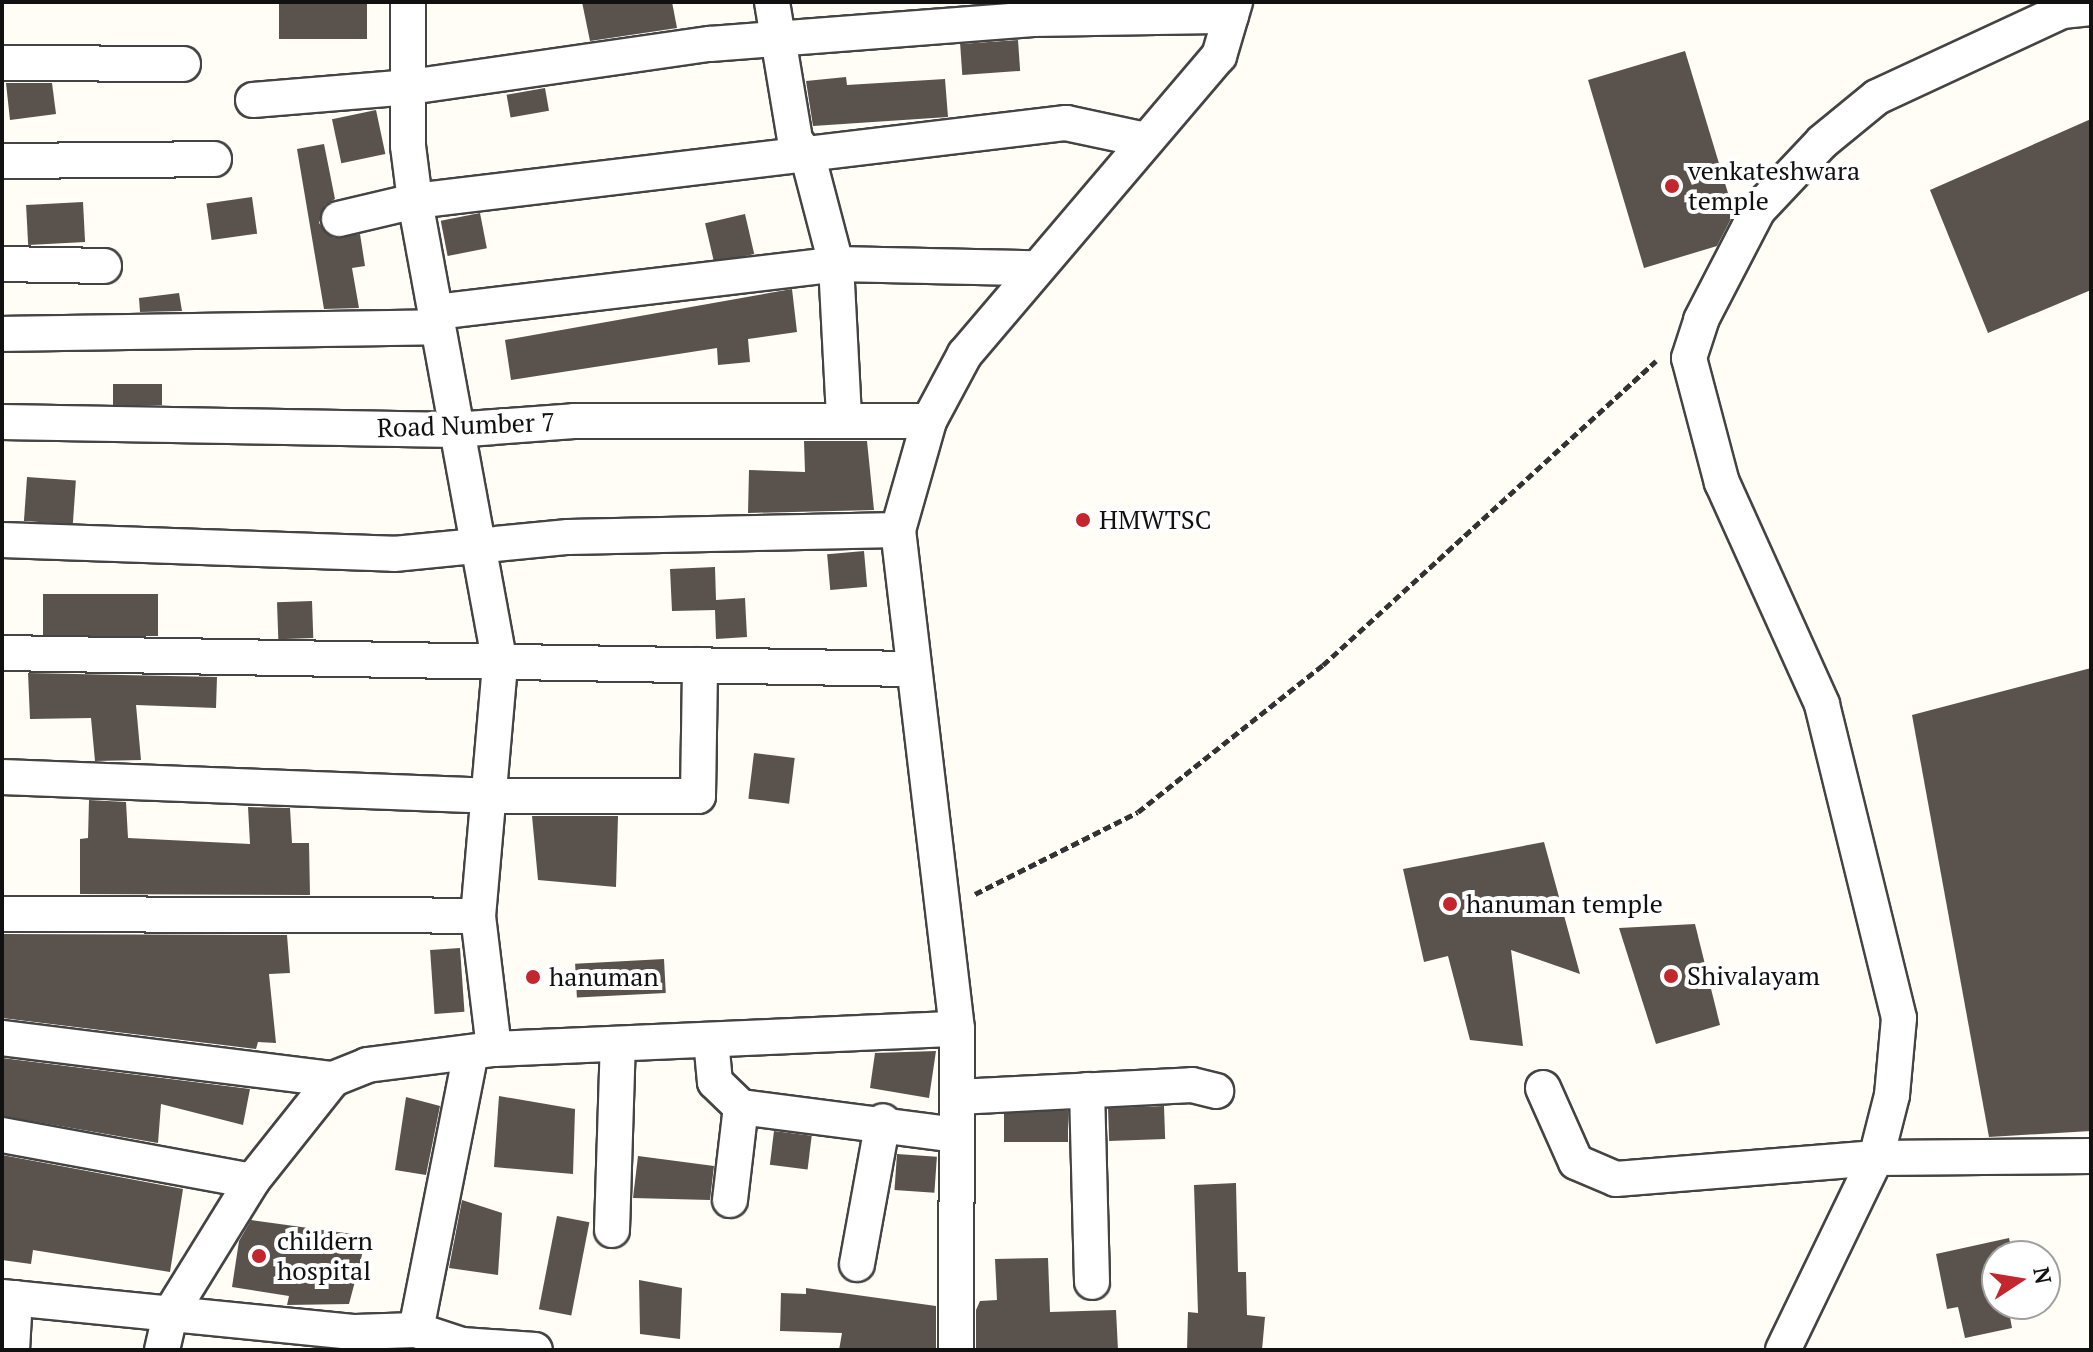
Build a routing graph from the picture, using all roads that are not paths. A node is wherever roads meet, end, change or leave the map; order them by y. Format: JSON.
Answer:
{"nodes":[{"id":1,"x":408,"y":2,"type":"edge"},
{"id":2,"x":772,"y":2,"type":"edge"},
{"id":3,"x":2091,"y":8,"type":"edge"},
{"id":4,"x":1233,"y":9,"type":"edge"},
{"id":5,"x":777,"y":38,"type":"junction"},
{"id":6,"x":2,"y":63,"type":"edge"},
{"id":7,"x":183,"y":64,"type":"dead end"},
{"id":8,"x":410,"y":87,"type":"junction"},
{"id":9,"x":253,"y":100,"type":"dead end"},
{"id":10,"x":1146,"y":140,"type":"junction"},
{"id":11,"x":808,"y":157,"type":"junction"},
{"id":12,"x":214,"y":159,"type":"dead end"},
{"id":13,"x":2,"y":161,"type":"edge"},
{"id":14,"x":415,"y":201,"type":"junction"},
{"id":15,"x":339,"y":219,"type":"dead end"},
{"id":16,"x":2,"y":264,"type":"edge"},
{"id":17,"x":836,"y":264,"type":"junction"},
{"id":18,"x":104,"y":266,"type":"dead end"},
{"id":19,"x":1035,"y":268,"type":"junction"},
{"id":20,"x":437,"y":320,"type":"junction"},
{"id":21,"x":2,"y":334,"type":"edge"},
{"id":22,"x":844,"y":417,"type":"junction"},
{"id":23,"x":929,"y":421,"type":"junction"},
{"id":24,"x":2,"y":422,"type":"edge"},
{"id":25,"x":455,"y":430,"type":"junction"},
{"id":26,"x":898,"y":530,"type":"junction"},
{"id":27,"x":2,"y":540,"type":"edge"},
{"id":28,"x":478,"y":545,"type":"junction"},
{"id":29,"x":2,"y":653,"type":"edge"},
{"id":30,"x":500,"y":665,"type":"junction"},
{"id":31,"x":700,"y":665,"type":"junction"},
{"id":32,"x":914,"y":669,"type":"junction"},
{"id":33,"x":2,"y":777,"type":"edge"},
{"id":34,"x":489,"y":796,"type":"junction"},
{"id":35,"x":2,"y":914,"type":"edge"},
{"id":36,"x":478,"y":916,"type":"junction"},
{"id":37,"x":957,"y":1029,"type":"junction"},
{"id":38,"x":2,"y":1038,"type":"edge"},
{"id":39,"x":711,"y":1040,"type":"junction"},
{"id":40,"x":618,"y":1044,"type":"junction"},
{"id":41,"x":482,"y":1050,"type":"junction"},
{"id":42,"x":333,"y":1079,"type":"junction"},
{"id":43,"x":1543,"y":1088,"type":"dead end"},
{"id":44,"x":1087,"y":1090,"type":"junction"},
{"id":45,"x":1216,"y":1091,"type":"dead end"},
{"id":46,"x":957,"y":1097,"type":"junction"},
{"id":47,"x":741,"y":1107,"type":"junction"},
{"id":48,"x":883,"y":1121,"type":"junction"},
{"id":49,"x":2,"y":1135,"type":"edge"},
{"id":50,"x":956,"y":1135,"type":"junction"},
{"id":51,"x":2091,"y":1156,"type":"edge"},
{"id":52,"x":1876,"y":1158,"type":"junction"},
{"id":53,"x":252,"y":1181,"type":"junction"},
{"id":54,"x":730,"y":1200,"type":"dead end"},
{"id":55,"x":612,"y":1230,"type":"dead end"},
{"id":56,"x":857,"y":1264,"type":"dead end"},
{"id":57,"x":1092,"y":1282,"type":"dead end"},
{"id":58,"x":8,"y":1297,"type":"edge"},
{"id":59,"x":170,"y":1314,"type":"junction"},
{"id":60,"x":416,"y":1330,"type":"junction"},
{"id":61,"x":256,"y":1336,"type":"edge"},
{"id":62,"x":355,"y":1341,"type":"edge"},
{"id":63,"x":462,"y":1348,"type":"edge"},
{"id":64,"x":12,"y":1350,"type":"edge"},
{"id":65,"x":162,"y":1350,"type":"edge"},
{"id":66,"x":535,"y":1350,"type":"edge"},
{"id":67,"x":956,"y":1350,"type":"edge"},
{"id":68,"x":1783,"y":1350,"type":"edge"}],
"edges":[{"from":1,"to":8,"type":"street"},
{"from":2,"to":5,"type":"street"},
{"from":3,"to":52,"type":"street"},
{"from":4,"to":5,"type":"street"},
{"from":4,"to":10,"type":"street"},
{"from":5,"to":8,"type":"street"},
{"from":5,"to":11,"type":"street"},
{"from":6,"to":7,"type":"street"},
{"from":8,"to":9,"type":"street"},
{"from":8,"to":14,"type":"street"},
{"from":10,"to":11,"type":"street"},
{"from":10,"to":19,"type":"street"},
{"from":11,"to":14,"type":"street"},
{"from":11,"to":17,"type":"street"},
{"from":12,"to":13,"type":"street"},
{"from":14,"to":15,"type":"street"},
{"from":14,"to":20,"type":"street"},
{"from":16,"to":18,"type":"street"},
{"from":17,"to":19,"type":"street"},
{"from":17,"to":20,"type":"street"},
{"from":17,"to":22,"type":"street"},
{"from":19,"to":23,"type":"street"},
{"from":20,"to":21,"type":"street"},
{"from":20,"to":25,"type":"street"},
{"from":22,"to":23,"type":"street","name":"Road Number 7"},
{"from":22,"to":25,"type":"street","name":"Road Number 7"},
{"from":23,"to":26,"type":"street"},
{"from":24,"to":25,"type":"street","name":"Road Number 7"},
{"from":25,"to":28,"type":"street"},
{"from":26,"to":28,"type":"street"},
{"from":26,"to":32,"type":"street"},
{"from":27,"to":28,"type":"street"},
{"from":28,"to":30,"type":"street"},
{"from":29,"to":30,"type":"street"},
{"from":30,"to":31,"type":"street"},
{"from":30,"to":34,"type":"street"},
{"from":31,"to":32,"type":"street"},
{"from":31,"to":34,"type":"street"},
{"from":32,"to":37,"type":"street"},
{"from":33,"to":34,"type":"street"},
{"from":34,"to":36,"type":"street"},
{"from":35,"to":36,"type":"street"},
{"from":36,"to":41,"type":"street"},
{"from":37,"to":39,"type":"street"},
{"from":37,"to":46,"type":"street"},
{"from":38,"to":42,"type":"street"},
{"from":39,"to":40,"type":"street"},
{"from":39,"to":47,"type":"street"},
{"from":40,"to":41,"type":"street"},
{"from":40,"to":55,"type":"street"},
{"from":41,"to":42,"type":"street"},
{"from":41,"to":60,"type":"street"},
{"from":42,"to":53,"type":"street"},
{"from":43,"to":52,"type":"street"},
{"from":44,"to":45,"type":"street"},
{"from":44,"to":46,"type":"street"},
{"from":44,"to":57,"type":"street"},
{"from":46,"to":50,"type":"street"},
{"from":47,"to":48,"type":"street"},
{"from":47,"to":54,"type":"street"},
{"from":48,"to":50,"type":"street"},
{"from":48,"to":56,"type":"street"},
{"from":49,"to":53,"type":"street"},
{"from":50,"to":67,"type":"street"},
{"from":51,"to":52,"type":"street"},
{"from":52,"to":68,"type":"street"},
{"from":53,"to":59,"type":"street"},
{"from":58,"to":59,"type":"street"},
{"from":58,"to":64,"type":"street"},
{"from":59,"to":61,"type":"street"},
{"from":59,"to":65,"type":"street"},
{"from":60,"to":62,"type":"street"},
{"from":60,"to":63,"type":"street"},
{"from":61,"to":62,"type":"street"},
{"from":63,"to":66,"type":"street"}]}
